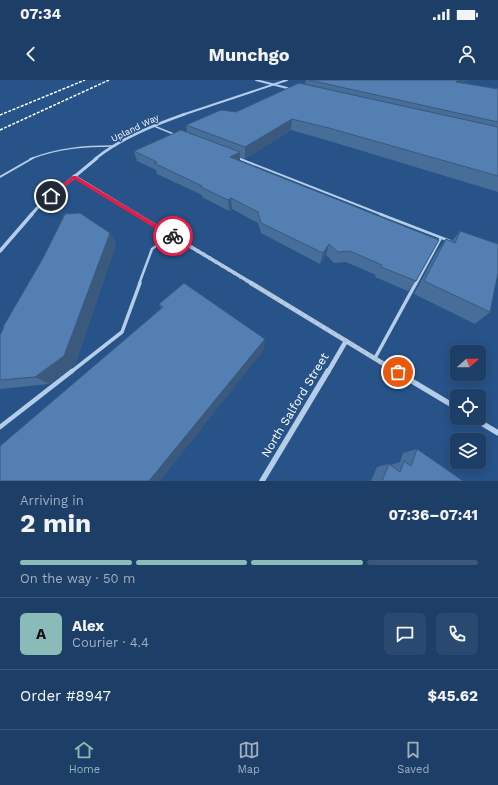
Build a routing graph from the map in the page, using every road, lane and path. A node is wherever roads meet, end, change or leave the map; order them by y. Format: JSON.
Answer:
{"nodes":[{"id":1,"x":256,"y":80,"type":"edge"},
{"id":2,"x":287,"y":80,"type":"edge"},
{"id":3,"x":274,"y":84,"type":"junction"},
{"id":4,"x":292,"y":89,"type":"edge"},
{"id":5,"x":154,"y":126,"type":"junction"},
{"id":6,"x":183,"y":138,"type":"edge"},
{"id":7,"x":115,"y":146,"type":"junction"},
{"id":8,"x":235,"y":158,"type":"edge"},
{"id":9,"x":0,"y":176,"type":"edge"},
{"id":10,"x":74,"y":176,"type":"junction"},
{"id":11,"x":171,"y":235,"type":"junction"},
{"id":12,"x":441,"y":238,"type":"junction"},
{"id":13,"x":455,"y":243,"type":"edge"},
{"id":14,"x":0,"y":251,"type":"edge"},
{"id":15,"x":346,"y":341,"type":"junction"},
{"id":16,"x":375,"y":358,"type":"junction"},
{"id":17,"x":450,"y":404,"type":"edge"},
{"id":18,"x":485,"y":425,"type":"edge"},
{"id":19,"x":0,"y":427,"type":"edge"},
{"id":20,"x":498,"y":433,"type":"edge"},
{"id":21,"x":262,"y":481,"type":"edge"}],
"edges":[{"from":1,"to":3,"type":"street"},
{"from":2,"to":3,"type":"street","name":"Upland Way"},
{"from":3,"to":4,"type":"street"},
{"from":3,"to":5,"type":"street","name":"Upland Way"},
{"from":5,"to":6,"type":"lane"},
{"from":5,"to":7,"type":"street","name":"Upland Way"},
{"from":7,"to":9,"type":"lane"},
{"from":7,"to":10,"type":"street","name":"Upland Way"},
{"from":8,"to":12,"type":"lane"},
{"from":10,"to":11,"type":"street"},
{"from":10,"to":14,"type":"street","name":"Upland Way"},
{"from":11,"to":15,"type":"street"},
{"from":11,"to":19,"type":"lane"},
{"from":12,"to":13,"type":"lane"},
{"from":12,"to":16,"type":"lane"},
{"from":15,"to":16,"type":"street"},
{"from":15,"to":21,"type":"street","name":"North Salford Street"},
{"from":16,"to":17,"type":"street"},
{"from":18,"to":20,"type":"street"}]}
